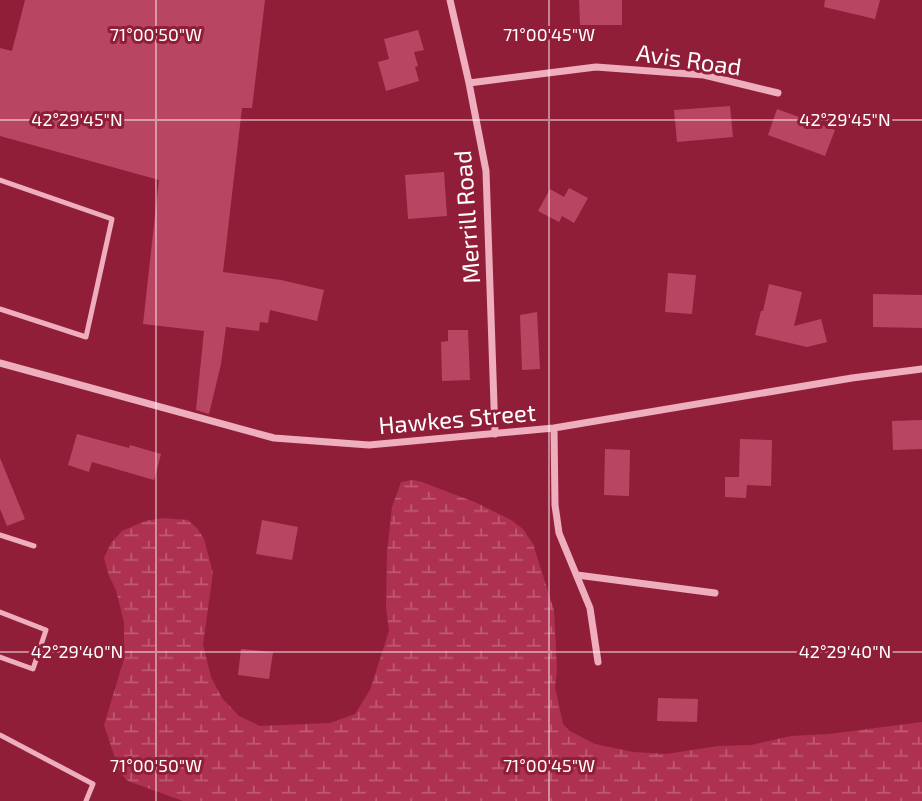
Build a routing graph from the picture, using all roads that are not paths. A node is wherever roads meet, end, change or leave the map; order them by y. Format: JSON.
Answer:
{"nodes":[{"id":1,"x":450,"y":0,"type":"edge"},
{"id":2,"x":469,"y":83,"type":"junction"},
{"id":3,"x":778,"y":93,"type":"dead end"},
{"id":4,"x":0,"y":180,"type":"edge"},
{"id":5,"x":0,"y":309,"type":"edge"},
{"id":6,"x":0,"y":363,"type":"edge"},
{"id":7,"x":922,"y":369,"type":"edge"},
{"id":8,"x":554,"y":428,"type":"junction"},
{"id":9,"x":495,"y":434,"type":"junction"},
{"id":10,"x":0,"y":535,"type":"edge"},
{"id":11,"x":34,"y":546,"type":"dead end"},
{"id":12,"x":577,"y":575,"type":"junction"},
{"id":13,"x":715,"y":593,"type":"dead end"},
{"id":14,"x":0,"y":612,"type":"edge"},
{"id":15,"x":0,"y":657,"type":"edge"},
{"id":16,"x":598,"y":662,"type":"dead end"},
{"id":17,"x":0,"y":736,"type":"edge"},
{"id":18,"x":86,"y":801,"type":"edge"}],
"edges":[{"from":1,"to":2,"type":"street","name":"Merrill Road"},
{"from":2,"to":3,"type":"street","name":"Avis Road"},
{"from":2,"to":9,"type":"street","name":"Merrill Road"},
{"from":4,"to":5,"type":"lane"},
{"from":6,"to":9,"type":"street","name":"Hawkes Street"},
{"from":7,"to":8,"type":"street","name":"Hawkes Street"},
{"from":8,"to":9,"type":"street","name":"Hawkes Street"},
{"from":8,"to":12,"type":"street"},
{"from":10,"to":11,"type":"lane"},
{"from":12,"to":13,"type":"street"},
{"from":12,"to":16,"type":"street"},
{"from":14,"to":15,"type":"lane"},
{"from":17,"to":18,"type":"lane"}]}
